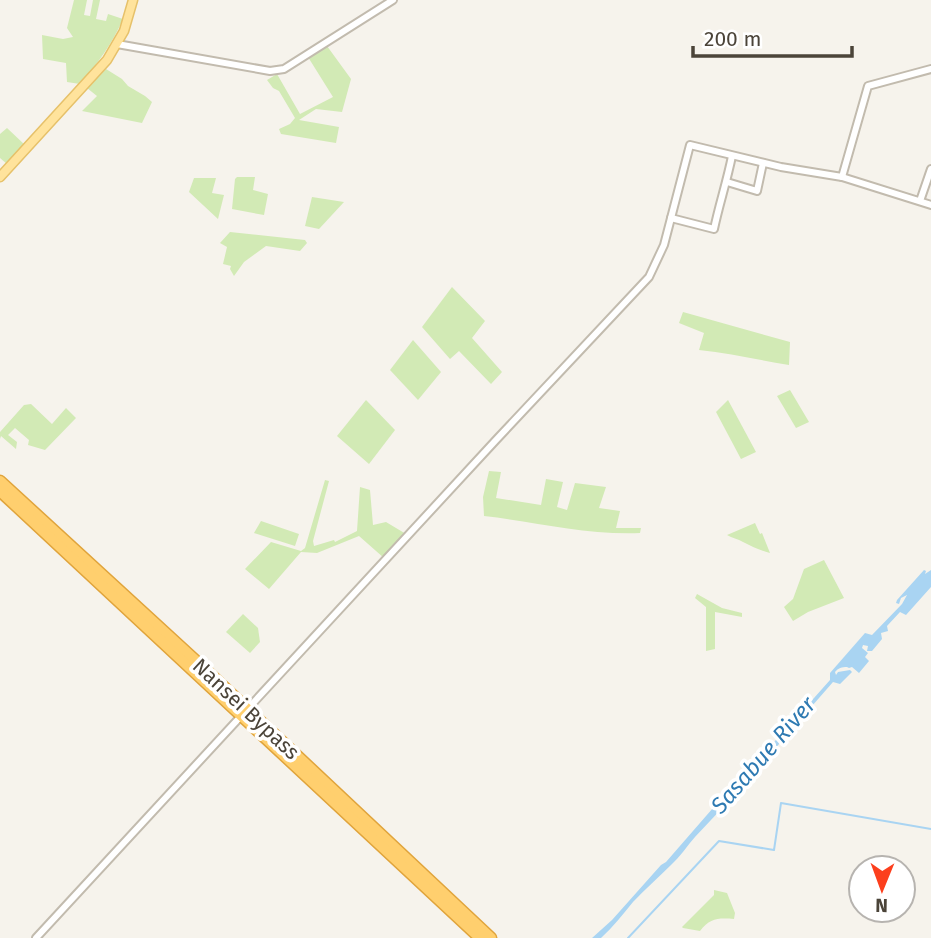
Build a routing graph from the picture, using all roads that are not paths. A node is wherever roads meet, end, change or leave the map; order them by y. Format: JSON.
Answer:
{"nodes":[{"id":1,"x":133,"y":0,"type":"edge"},
{"id":2,"x":393,"y":0,"type":"edge"},
{"id":3,"x":117,"y":44,"type":"junction"},
{"id":4,"x":931,"y":69,"type":"edge"},
{"id":5,"x":732,"y":156,"type":"junction"},
{"id":6,"x":763,"y":163,"type":"junction"},
{"id":7,"x":931,"y":169,"type":"edge"},
{"id":8,"x":0,"y":177,"type":"edge"},
{"id":9,"x":842,"y":177,"type":"junction"},
{"id":10,"x":727,"y":182,"type":"junction"},
{"id":11,"x":920,"y":201,"type":"junction"},
{"id":12,"x":931,"y":205,"type":"edge"},
{"id":13,"x":671,"y":218,"type":"junction"},
{"id":14,"x":0,"y":481,"type":"edge"},
{"id":15,"x":0,"y":491,"type":"edge"},
{"id":16,"x":245,"y":713,"type":"junction"},
{"id":17,"x":36,"y":938,"type":"edge"},
{"id":18,"x":480,"y":938,"type":"edge"},
{"id":19,"x":491,"y":938,"type":"edge"}],
"edges":[{"from":1,"to":3,"type":"main road"},
{"from":2,"to":3,"type":"street"},
{"from":3,"to":8,"type":"main road"},
{"from":4,"to":9,"type":"street"},
{"from":5,"to":6,"type":"street"},
{"from":5,"to":10,"type":"street"},
{"from":5,"to":13,"type":"street"},
{"from":6,"to":9,"type":"street"},
{"from":6,"to":10,"type":"street"},
{"from":7,"to":11,"type":"street"},
{"from":9,"to":11,"type":"street"},
{"from":10,"to":13,"type":"street"},
{"from":11,"to":12,"type":"street"},
{"from":13,"to":16,"type":"street"},
{"from":14,"to":16,"type":"highway","name":"Nansei Bypass"},
{"from":15,"to":16,"type":"highway","name":"Nansei Bypass"},
{"from":16,"to":17,"type":"street"},
{"from":16,"to":18,"type":"highway","name":"Nansei Bypass"},
{"from":16,"to":19,"type":"highway","name":"Nansei Bypass"}]}
